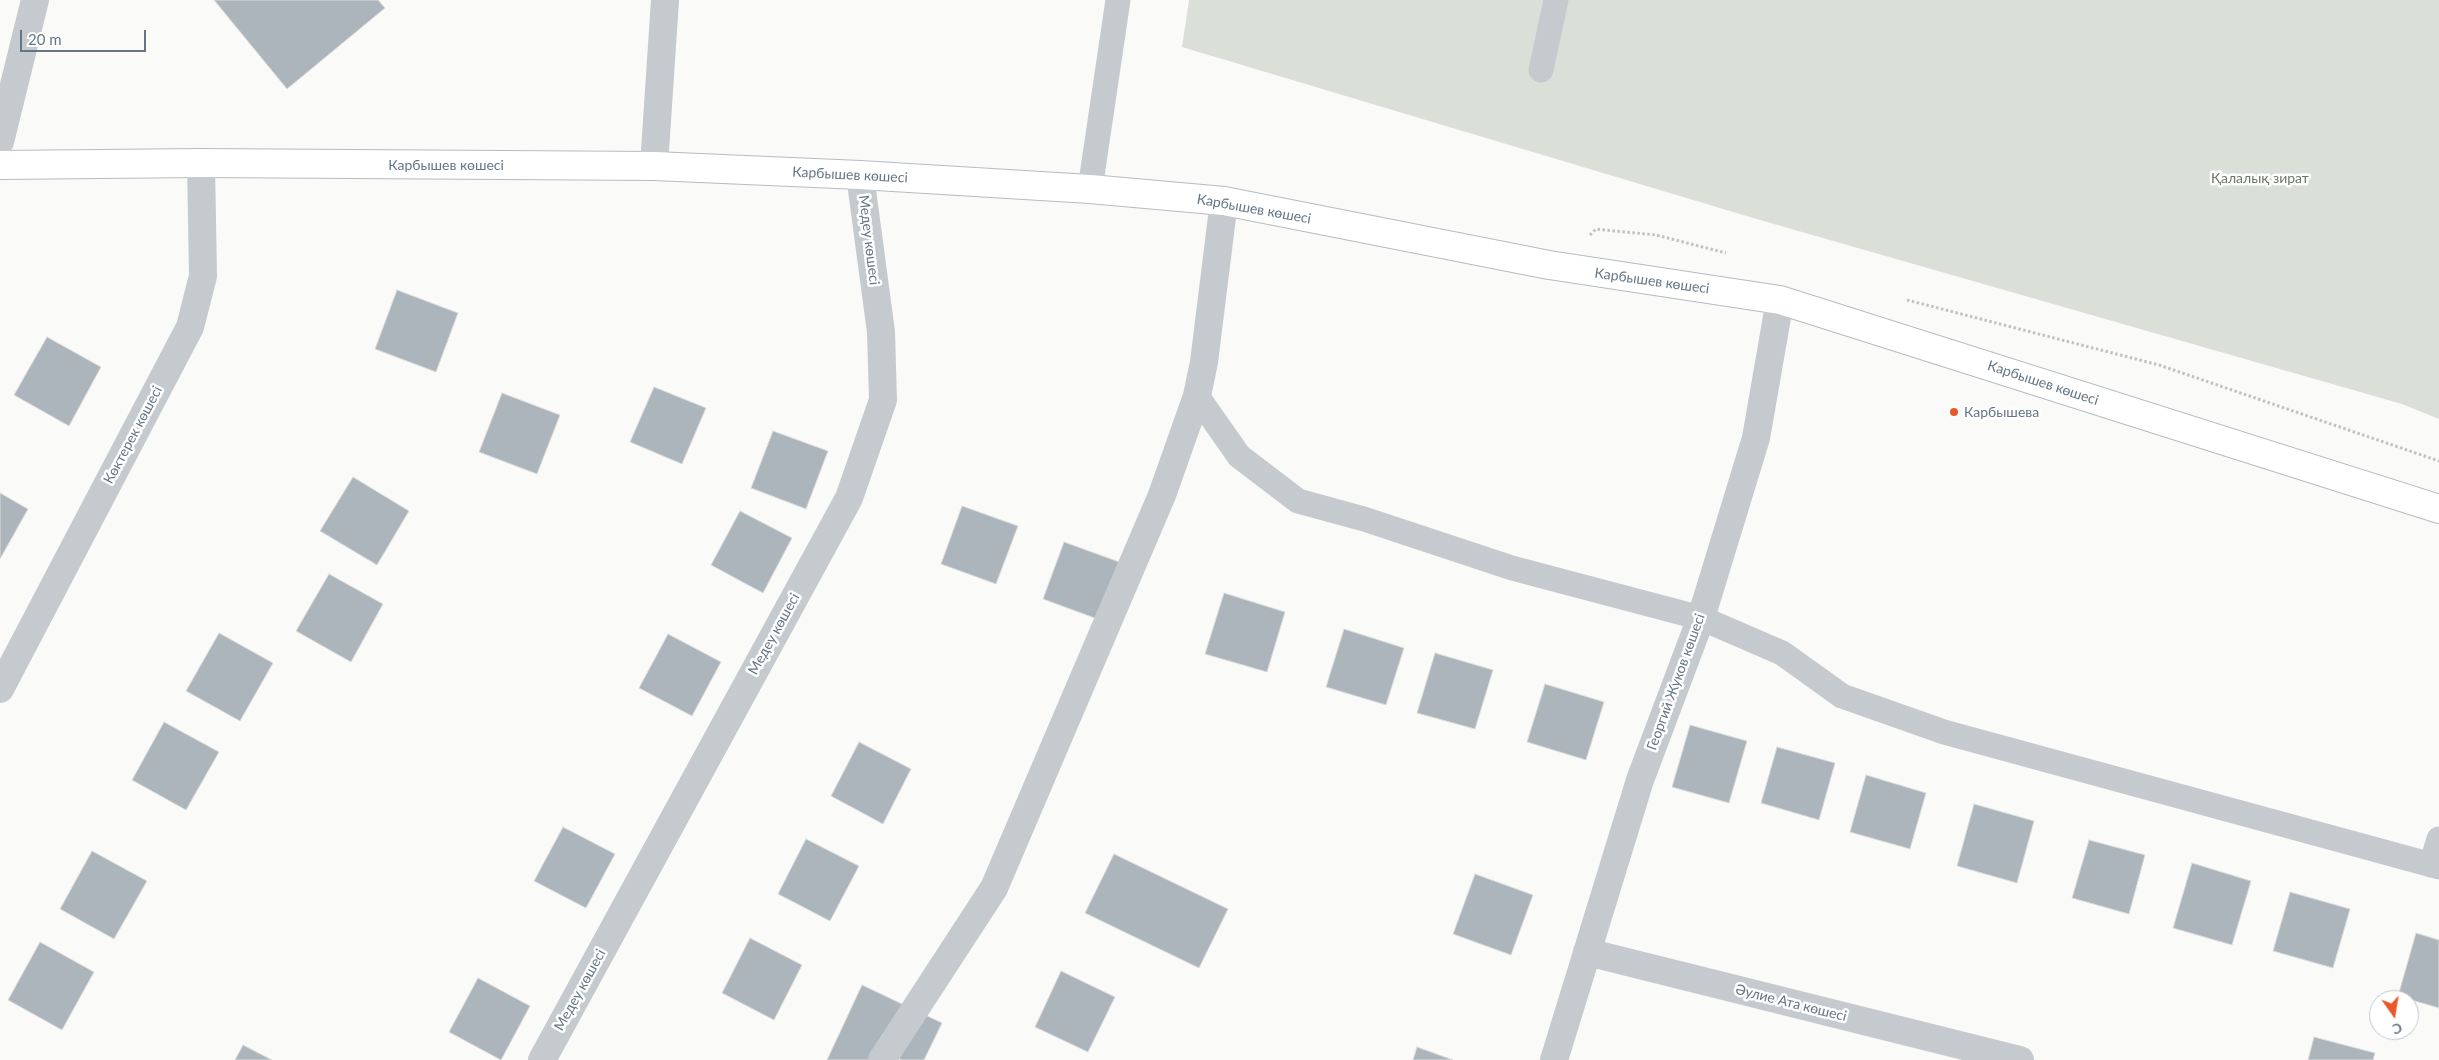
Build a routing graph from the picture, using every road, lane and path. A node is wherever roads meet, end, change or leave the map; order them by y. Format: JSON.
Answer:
{"nodes":[{"id":1,"x":35,"y":0,"type":"edge"},
{"id":2,"x":665,"y":0,"type":"edge"},
{"id":3,"x":1118,"y":0,"type":"edge"},
{"id":4,"x":1556,"y":0,"type":"edge"},
{"id":5,"x":1541,"y":70,"type":"dead end"},
{"id":6,"x":0,"y":142,"type":"edge"},
{"id":7,"x":201,"y":163,"type":"junction"},
{"id":8,"x":0,"y":165,"type":"edge"},
{"id":9,"x":654,"y":166,"type":"junction"},
{"id":10,"x":860,"y":175,"type":"junction"},
{"id":11,"x":1090,"y":189,"type":"junction"},
{"id":12,"x":1224,"y":201,"type":"junction"},
{"id":13,"x":1780,"y":300,"type":"junction"},
{"id":14,"x":1197,"y":396,"type":"junction"},
{"id":15,"x":2439,"y":509,"type":"edge"},
{"id":16,"x":1701,"y":618,"type":"junction"},
{"id":17,"x":0,"y":689,"type":"edge"},
{"id":18,"x":2439,"y":839,"type":"edge"},
{"id":19,"x":2435,"y":866,"type":"edge"},
{"id":20,"x":1588,"y":952,"type":"junction"},
{"id":21,"x":1993,"y":1057,"type":"edge"},
{"id":22,"x":542,"y":1060,"type":"edge"},
{"id":23,"x":882,"y":1060,"type":"edge"},
{"id":24,"x":1554,"y":1060,"type":"edge"},
{"id":25,"x":2020,"y":1060,"type":"edge"}],
"edges":[{"from":1,"to":6,"type":"street"},
{"from":2,"to":9,"type":"street"},
{"from":3,"to":11,"type":"lane"},
{"from":4,"to":5,"type":"lane"},
{"from":7,"to":8,"type":"street","name":"Карбышев көшесі"},
{"from":7,"to":9,"type":"street","name":"Карбышев көшесі"},
{"from":7,"to":17,"type":"street","name":"Көктерек көшесі"},
{"from":9,"to":10,"type":"street","name":"Карбышев көшесі"},
{"from":10,"to":11,"type":"street","name":"Карбышев көшесі"},
{"from":10,"to":22,"type":"street","name":"Медеу көшесі"},
{"from":11,"to":12,"type":"street","name":"Карбышев көшесі"},
{"from":12,"to":13,"type":"street","name":"Карбышев көшесі"},
{"from":12,"to":14,"type":"street"},
{"from":13,"to":15,"type":"street","name":"Карбышев көшесі"},
{"from":13,"to":16,"type":"street","name":"Георгий Жуков көшесі"},
{"from":14,"to":16,"type":"lane"},
{"from":14,"to":23,"type":"street"},
{"from":16,"to":19,"type":"lane"},
{"from":16,"to":20,"type":"street","name":"Георгий Жуков көшесі"},
{"from":18,"to":19,"type":"lane"},
{"from":20,"to":21,"type":"street","name":"Әулие Ата көшесі"},
{"from":20,"to":24,"type":"street","name":"Георгий Жуков көшесі"},
{"from":21,"to":25,"type":"street","name":"Әулие Ата көшесі"}]}
